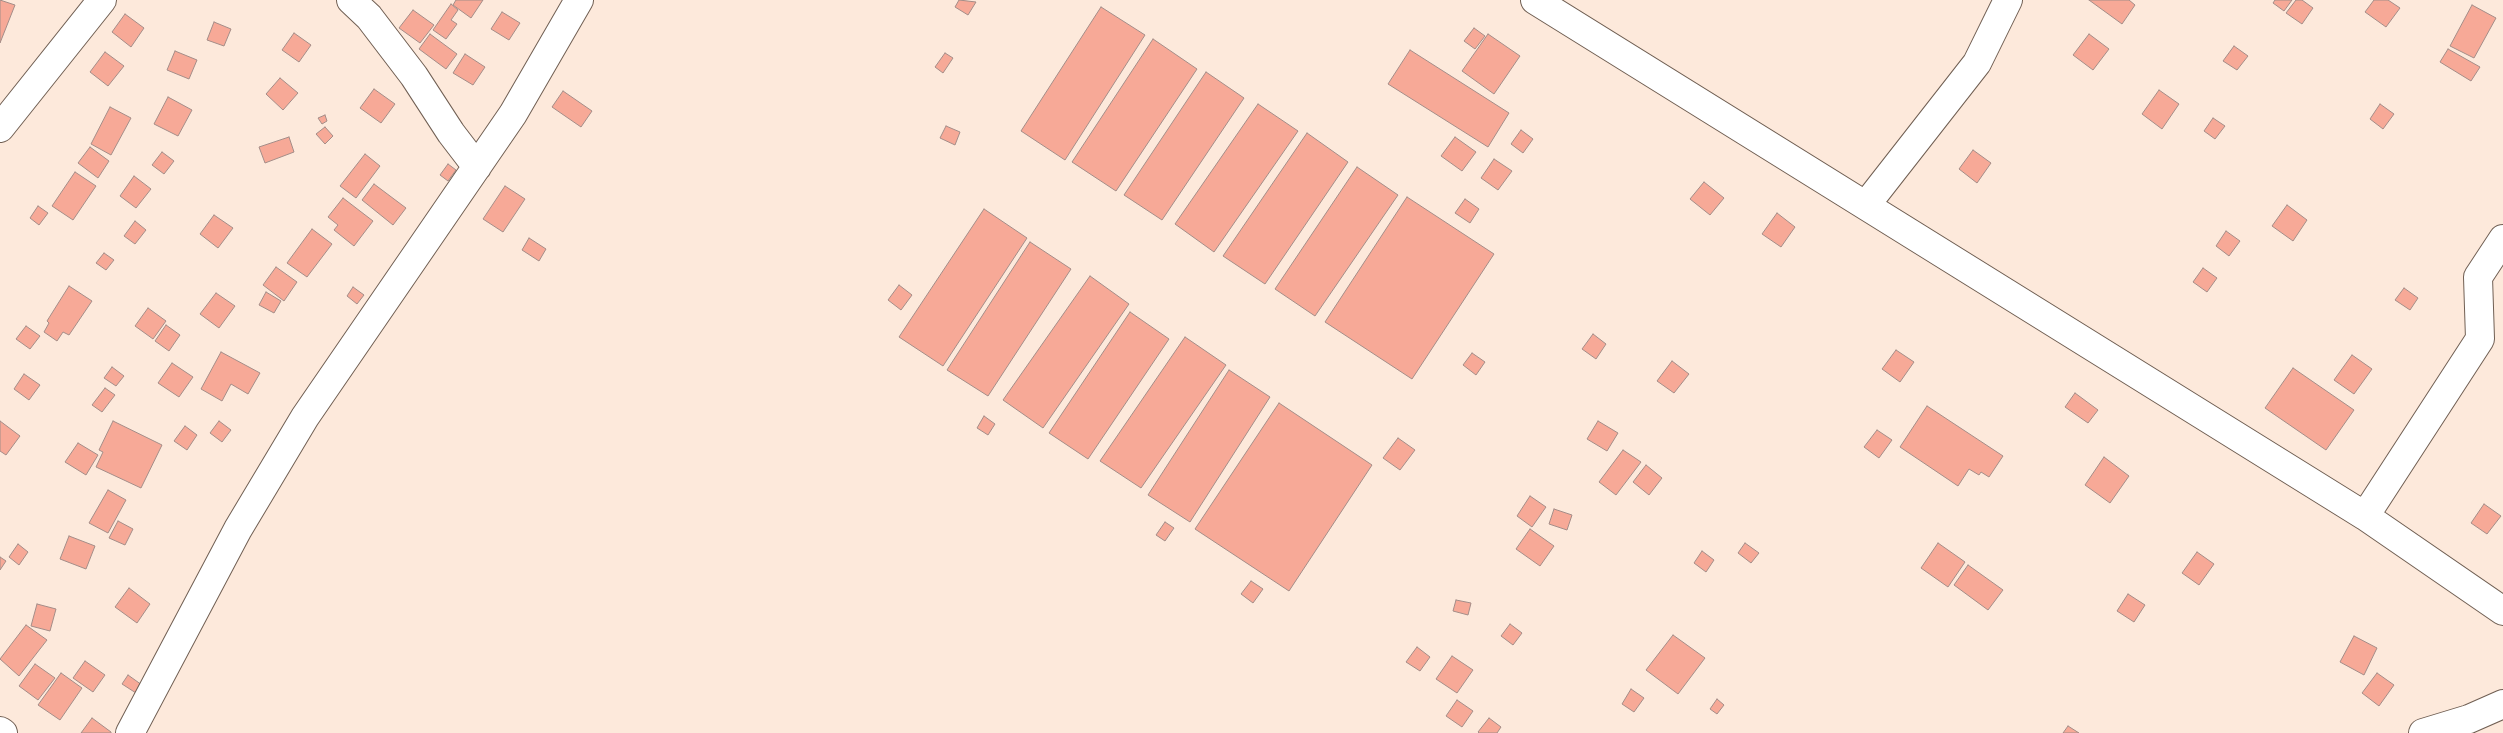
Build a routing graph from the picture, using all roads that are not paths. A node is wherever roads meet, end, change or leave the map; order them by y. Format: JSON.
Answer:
{"nodes":[{"id":1,"x":102,"y":0,"type":"edge"},
{"id":2,"x":351,"y":0,"type":"edge"},
{"id":3,"x":579,"y":0,"type":"edge"},
{"id":4,"x":1535,"y":0,"type":"edge"},
{"id":5,"x":2008,"y":0,"type":"edge"},
{"id":6,"x":0,"y":128,"type":"edge"},
{"id":7,"x":477,"y":167,"type":"junction"},
{"id":8,"x":1866,"y":205,"type":"junction"},
{"id":9,"x":2503,"y":239,"type":"edge"},
{"id":10,"x":2365,"y":516,"type":"junction"},
{"id":11,"x":2503,"y":611,"type":"edge"},
{"id":12,"x":2503,"y":704,"type":"edge"},
{"id":13,"x":0,"y":731,"type":"edge"},
{"id":14,"x":3,"y":733,"type":"edge"},
{"id":15,"x":130,"y":733,"type":"edge"},
{"id":16,"x":2422,"y":733,"type":"edge"}],
"edges":[{"from":1,"to":6,"type":"street"},
{"from":2,"to":7,"type":"street"},
{"from":3,"to":7,"type":"street"},
{"from":4,"to":8,"type":"street"},
{"from":5,"to":8,"type":"street"},
{"from":7,"to":15,"type":"street"},
{"from":8,"to":10,"type":"street"},
{"from":9,"to":10,"type":"street"},
{"from":10,"to":11,"type":"street"},
{"from":12,"to":16,"type":"street"},
{"from":13,"to":14,"type":"street"}]}
